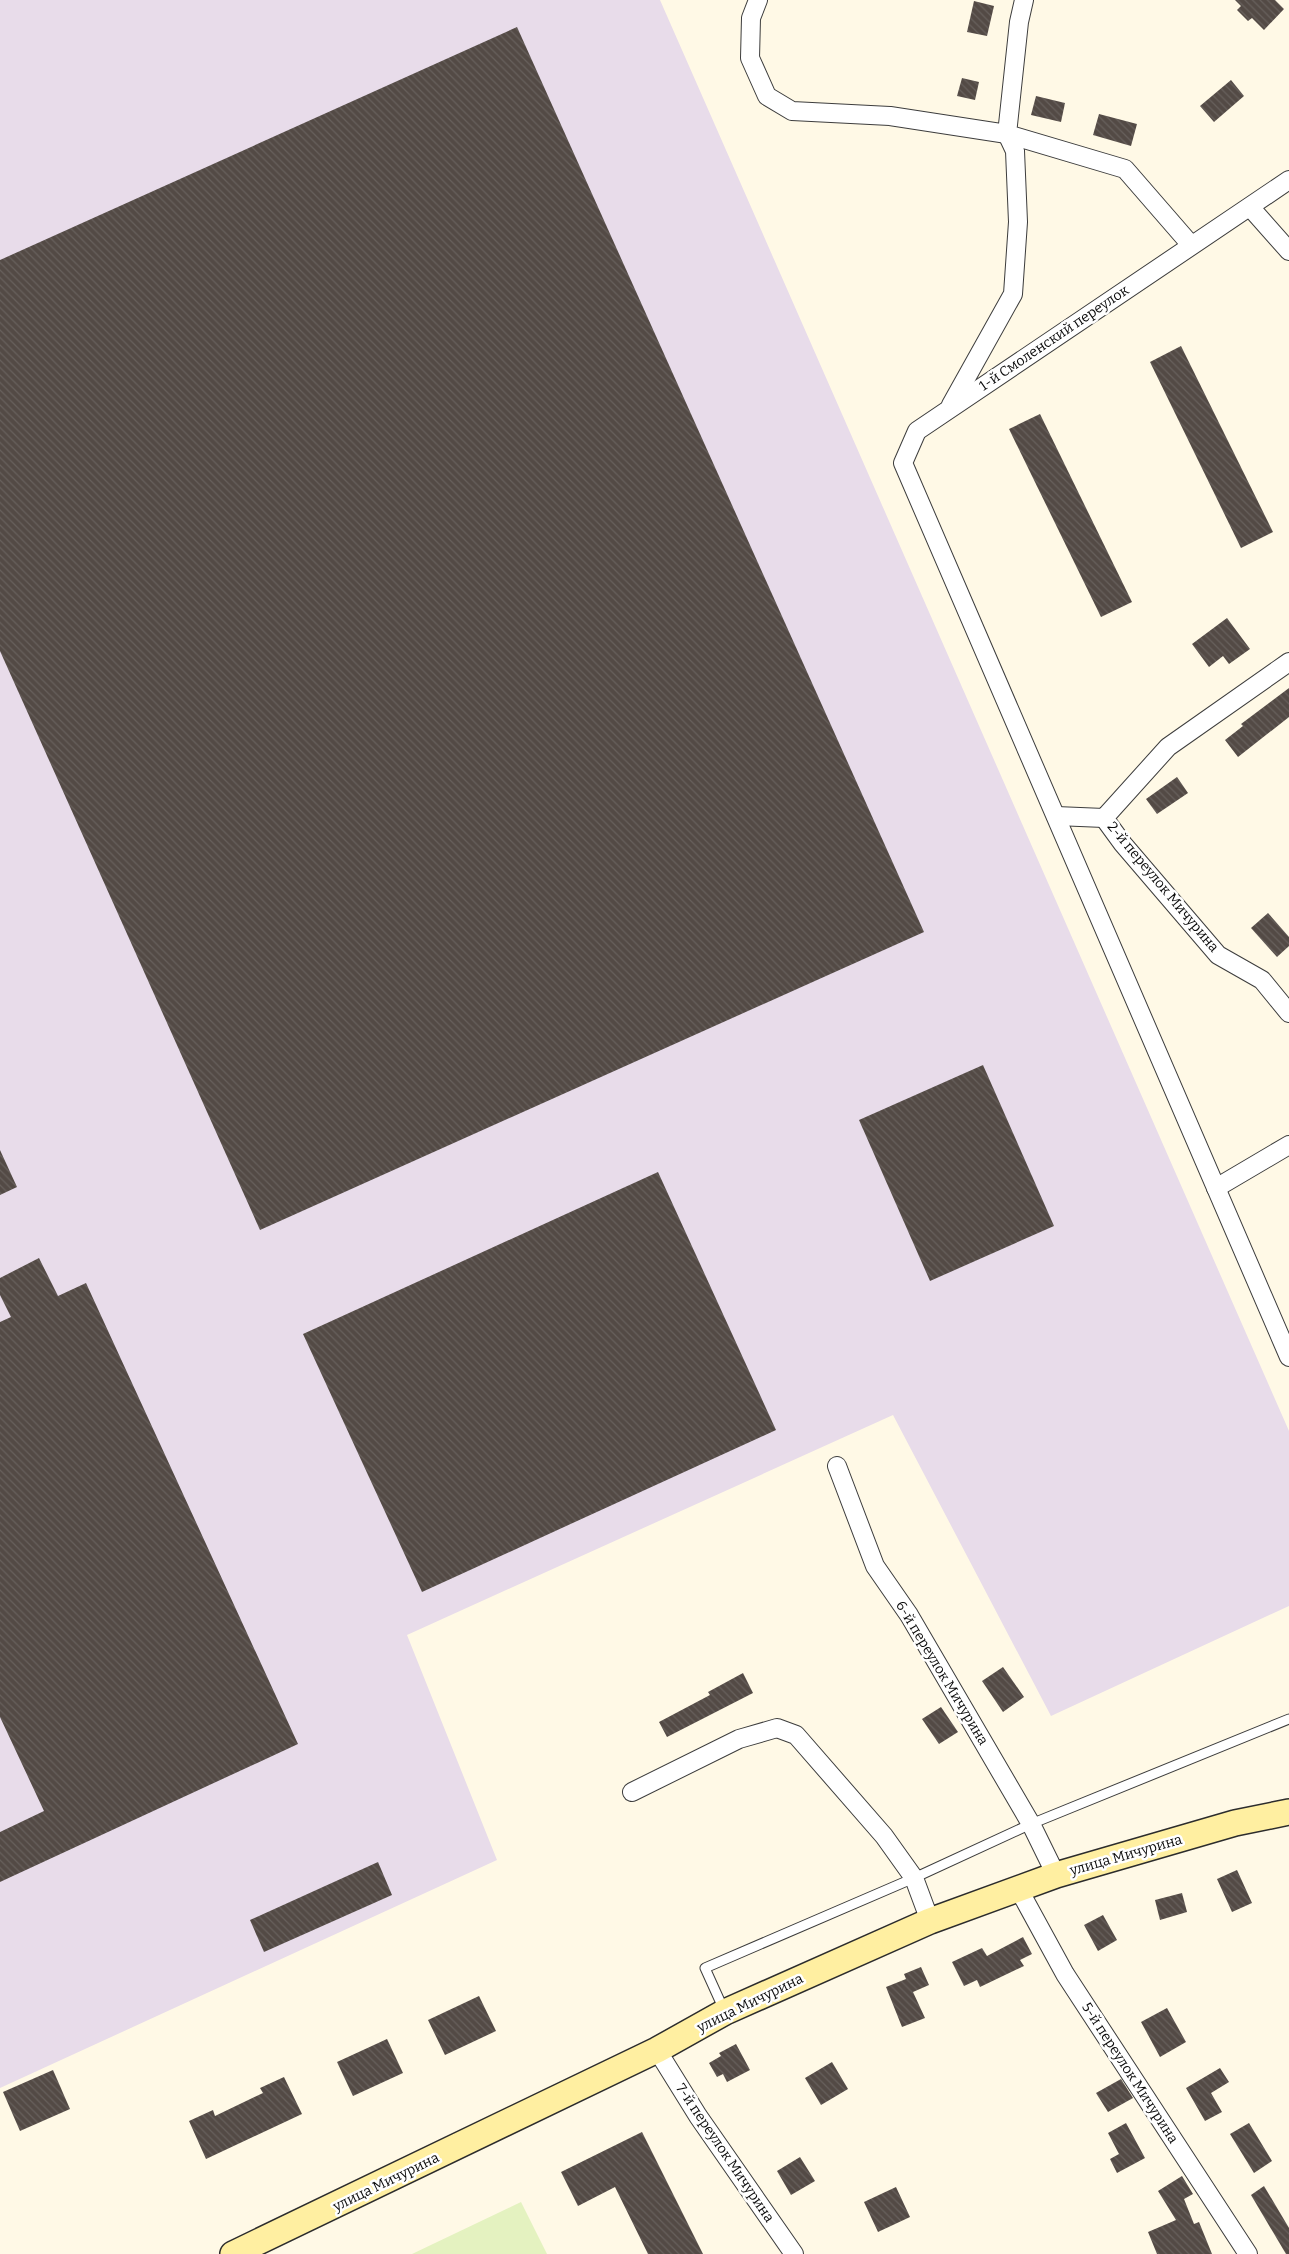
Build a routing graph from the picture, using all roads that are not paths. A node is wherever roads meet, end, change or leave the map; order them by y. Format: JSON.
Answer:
{"nodes":[{"id":1,"x":758,"y":0,"type":"edge"},
{"id":2,"x":1024,"y":0,"type":"edge"},
{"id":3,"x":1007,"y":134,"type":"junction"},
{"id":4,"x":1289,"y":180,"type":"edge"},
{"id":5,"x":1250,"y":207,"type":"junction"},
{"id":6,"x":1190,"y":245,"type":"junction"},
{"id":7,"x":1289,"y":251,"type":"edge"},
{"id":8,"x":948,"y":409,"type":"junction"},
{"id":9,"x":1289,"y":662,"type":"edge"},
{"id":10,"x":1056,"y":816,"type":"junction"},
{"id":11,"x":1104,"y":818,"type":"junction"},
{"id":12,"x":1289,"y":1013,"type":"edge"},
{"id":13,"x":1289,"y":1144,"type":"edge"},
{"id":14,"x":1216,"y":1188,"type":"junction"},
{"id":15,"x":1289,"y":1357,"type":"edge"},
{"id":16,"x":837,"y":1466,"type":"dead end"},
{"id":17,"x":1289,"y":1719,"type":"edge"},
{"id":18,"x":632,"y":1792,"type":"dead end"},
{"id":19,"x":1289,"y":1812,"type":"edge"},
{"id":20,"x":1031,"y":1824,"type":"junction"},
{"id":21,"x":1056,"y":1875,"type":"junction"},
{"id":22,"x":914,"y":1878,"type":"junction"},
{"id":23,"x":1018,"y":1888,"type":"junction"},
{"id":24,"x":930,"y":1921,"type":"junction"},
{"id":25,"x":725,"y":2012,"type":"junction"},
{"id":26,"x":657,"y":2050,"type":"junction"},
{"id":27,"x":234,"y":2254,"type":"edge"},
{"id":28,"x":794,"y":2254,"type":"edge"},
{"id":29,"x":1248,"y":2254,"type":"edge"}],
"edges":[{"from":1,"to":3,"type":"street"},
{"from":2,"to":3,"type":"street"},
{"from":3,"to":6,"type":"street"},
{"from":3,"to":8,"type":"street"},
{"from":4,"to":5,"type":"street","name":"1-й Смоленский переулок"},
{"from":5,"to":6,"type":"street","name":"1-й Смоленский переулок"},
{"from":5,"to":7,"type":"street"},
{"from":6,"to":8,"type":"street","name":"1-й Смоленский переулок"},
{"from":8,"to":10,"type":"street","name":"1-й Смоленский переулок"},
{"from":9,"to":11,"type":"street"},
{"from":10,"to":11,"type":"street"},
{"from":10,"to":14,"type":"street"},
{"from":11,"to":12,"type":"street","name":"2-й переулок Мичурина"},
{"from":13,"to":14,"type":"street"},
{"from":14,"to":15,"type":"street"},
{"from":16,"to":20,"type":"street","name":"6-й переулок Мичурина"},
{"from":17,"to":20,"type":"lane"},
{"from":18,"to":22,"type":"street"},
{"from":19,"to":21,"type":"main road","name":"улица Мичурина"},
{"from":20,"to":21,"type":"street","name":"6-й переулок Мичурина"},
{"from":20,"to":22,"type":"lane"},
{"from":21,"to":23,"type":"main road","name":"улица Мичурина"},
{"from":22,"to":24,"type":"street"},
{"from":22,"to":25,"type":"lane"},
{"from":23,"to":24,"type":"main road","name":"улица Мичурина"},
{"from":23,"to":29,"type":"street","name":"5-й переулок Мичурина"},
{"from":24,"to":25,"type":"main road","name":"улица Мичурина"},
{"from":25,"to":26,"type":"main road","name":"улица Мичурина"},
{"from":26,"to":27,"type":"main road","name":"улица Мичурина"},
{"from":26,"to":28,"type":"street","name":"7-й переулок Мичурина"}]}
